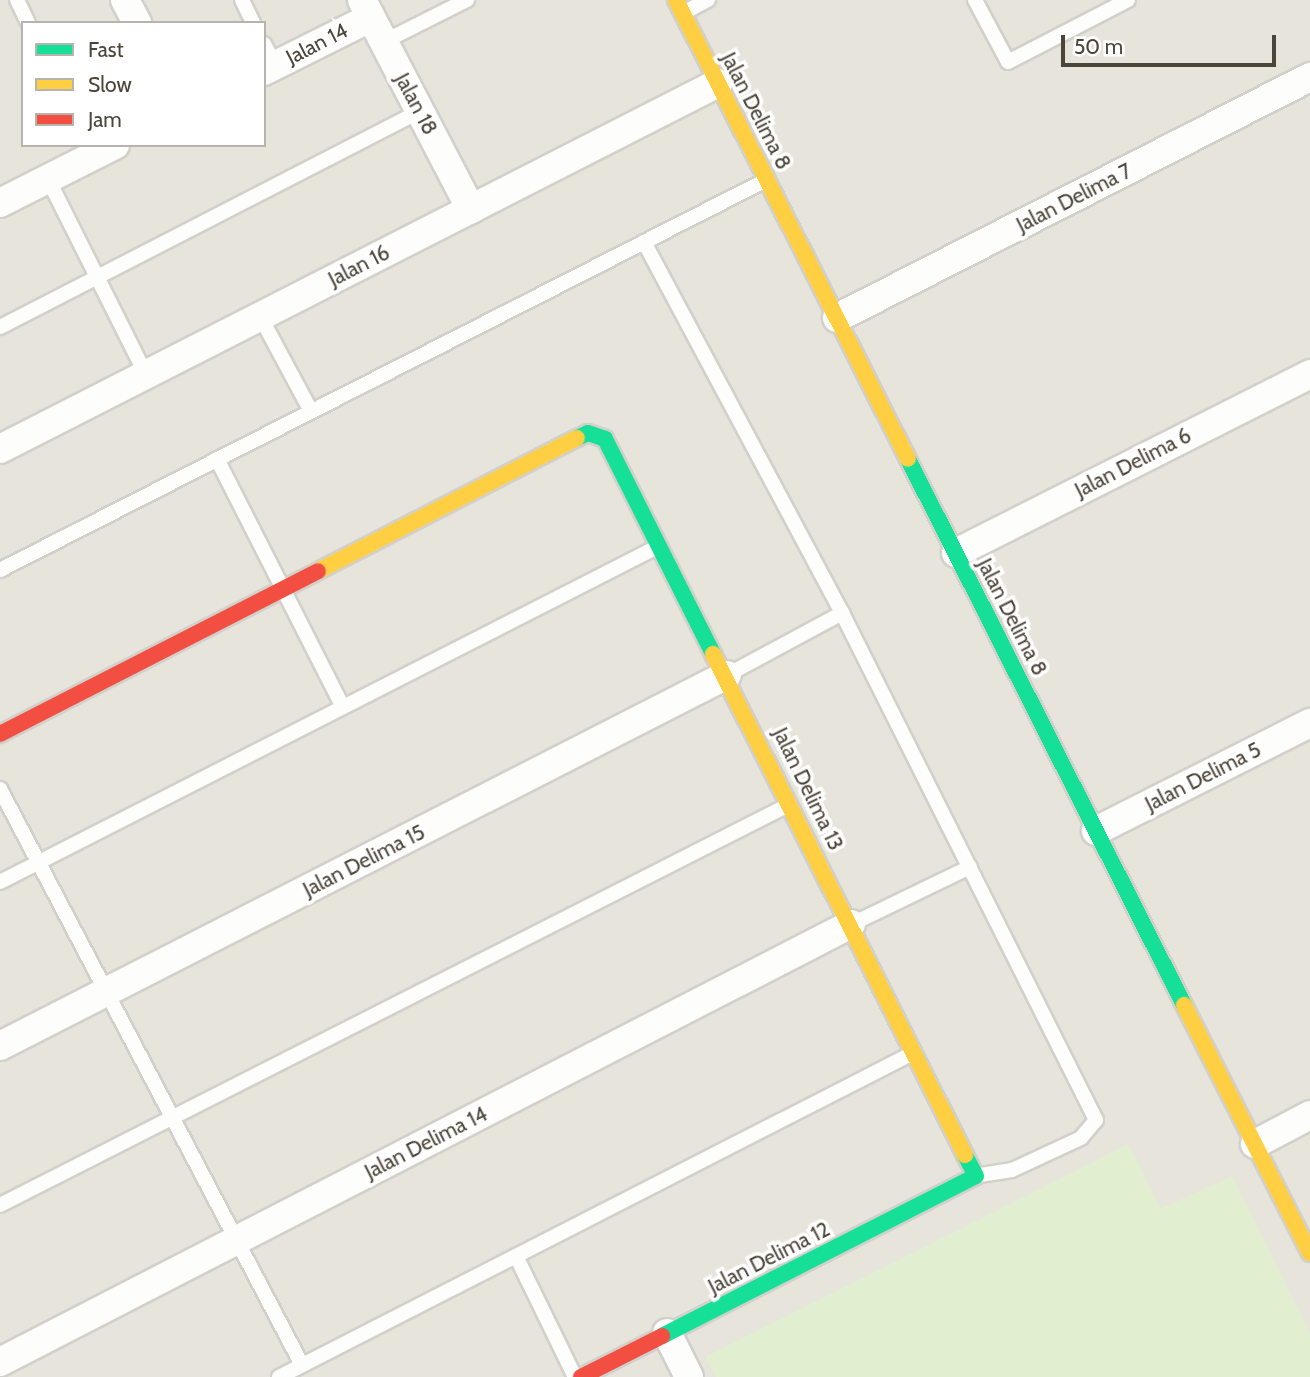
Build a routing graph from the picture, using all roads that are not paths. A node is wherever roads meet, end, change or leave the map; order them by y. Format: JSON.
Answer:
{"nodes":[{"id":1,"x":17,"y":0,"type":"edge"},
{"id":2,"x":125,"y":0,"type":"edge"},
{"id":3,"x":242,"y":0,"type":"edge"},
{"id":4,"x":467,"y":0,"type":"edge"},
{"id":5,"x":708,"y":0,"type":"edge"},
{"id":6,"x":975,"y":0,"type":"edge"},
{"id":7,"x":1128,"y":0,"type":"edge"},
{"id":8,"x":679,"y":6,"type":"edge"},
{"id":9,"x":372,"y":20,"type":"edge"},
{"id":10,"x":27,"y":21,"type":"edge"},
{"id":11,"x":136,"y":21,"type":"edge"},
{"id":12,"x":252,"y":21,"type":"edge"},
{"id":13,"x":268,"y":60,"type":"edge"},
{"id":14,"x":1310,"y":77,"type":"edge"},
{"id":15,"x":718,"y":83,"type":"junction"},
{"id":16,"x":420,"y":111,"type":"junction"},
{"id":17,"x":101,"y":148,"type":"edge"},
{"id":18,"x":48,"y":179,"type":"junction"},
{"id":19,"x":767,"y":179,"type":"junction"},
{"id":20,"x":2,"y":198,"type":"edge"},
{"id":21,"x":471,"y":209,"type":"junction"},
{"id":22,"x":644,"y":242,"type":"junction"},
{"id":23,"x":97,"y":277,"type":"junction"},
{"id":24,"x":260,"y":317,"type":"junction"},
{"id":25,"x":837,"y":318,"type":"junction"},
{"id":26,"x":0,"y":327,"type":"edge"},
{"id":27,"x":1310,"y":374,"type":"edge"},
{"id":28,"x":146,"y":375,"type":"junction"},
{"id":29,"x":311,"y":411,"type":"junction"},
{"id":30,"x":0,"y":449,"type":"edge"},
{"id":31,"x":217,"y":460,"type":"junction"},
{"id":32,"x":661,"y":545,"type":"junction"},
{"id":33,"x":956,"y":553,"type":"junction"},
{"id":34,"x":0,"y":570,"type":"edge"},
{"id":35,"x":283,"y":589,"type":"junction"},
{"id":36,"x":842,"y":613,"type":"junction"},
{"id":37,"x":727,"y":675,"type":"junction"},
{"id":38,"x":343,"y":707,"type":"junction"},
{"id":39,"x":1310,"y":723,"type":"edge"},
{"id":40,"x":0,"y":734,"type":"edge"},
{"id":41,"x":0,"y":789,"type":"edge"},
{"id":42,"x":793,"y":803,"type":"junction"},
{"id":43,"x":1096,"y":831,"type":"junction"},
{"id":44,"x":38,"y":862,"type":"junction"},
{"id":45,"x":970,"y":867,"type":"junction"},
{"id":46,"x":0,"y":882,"type":"edge"},
{"id":47,"x":851,"y":924,"type":"junction"},
{"id":48,"x":106,"y":993,"type":"junction"},
{"id":49,"x":0,"y":1046,"type":"edge"},
{"id":50,"x":915,"y":1052,"type":"junction"},
{"id":51,"x":1310,"y":1115,"type":"edge"},
{"id":52,"x":170,"y":1119,"type":"junction"},
{"id":53,"x":1255,"y":1144,"type":"junction"},
{"id":54,"x":976,"y":1176,"type":"junction"},
{"id":55,"x":0,"y":1205,"type":"edge"},
{"id":56,"x":234,"y":1242,"type":"junction"},
{"id":57,"x":1310,"y":1253,"type":"edge"},
{"id":58,"x":516,"y":1256,"type":"junction"},
{"id":59,"x":667,"y":1333,"type":"junction"},
{"id":60,"x":0,"y":1362,"type":"edge"},
{"id":61,"x":302,"y":1365,"type":"junction"},
{"id":62,"x":279,"y":1377,"type":"edge"},
{"id":63,"x":575,"y":1377,"type":"edge"},
{"id":64,"x":581,"y":1377,"type":"edge"},
{"id":65,"x":689,"y":1377,"type":"edge"}],
"edges":[{"from":1,"to":10,"type":"lane"},
{"from":2,"to":11,"type":"street"},
{"from":3,"to":12,"type":"lane"},
{"from":4,"to":9,"type":"lane"},
{"from":5,"to":8,"type":"lane"},
{"from":6,"to":7,"type":"lane"},
{"from":8,"to":15,"type":"street","name":"Jalan Delima 8"},
{"from":9,"to":13,"type":"street","name":"Jalan 14"},
{"from":9,"to":16,"type":"street","name":"Jalan 18"},
{"from":14,"to":25,"type":"street","name":"Jalan Delima 7"},
{"from":15,"to":19,"type":"street","name":"Jalan Delima 8"},
{"from":15,"to":21,"type":"street","name":"Jalan 16"},
{"from":16,"to":21,"type":"street","name":"Jalan 18"},
{"from":16,"to":23,"type":"lane"},
{"from":17,"to":18,"type":"street"},
{"from":18,"to":20,"type":"street"},
{"from":18,"to":23,"type":"lane"},
{"from":19,"to":22,"type":"lane"},
{"from":19,"to":25,"type":"street","name":"Jalan Delima 8"},
{"from":21,"to":24,"type":"street","name":"Jalan 16"},
{"from":22,"to":29,"type":"lane"},
{"from":22,"to":36,"type":"lane"},
{"from":23,"to":26,"type":"lane"},
{"from":23,"to":28,"type":"lane"},
{"from":24,"to":28,"type":"street","name":"Jalan 16"},
{"from":24,"to":29,"type":"lane"},
{"from":25,"to":33,"type":"street","name":"Jalan Delima 8"},
{"from":27,"to":33,"type":"street","name":"Jalan Delima 6"},
{"from":28,"to":30,"type":"street","name":"Jalan 16"},
{"from":29,"to":31,"type":"lane"},
{"from":31,"to":34,"type":"lane"},
{"from":31,"to":35,"type":"lane"},
{"from":32,"to":35,"type":"street","name":"Jalan Delima 13"},
{"from":32,"to":37,"type":"street","name":"Jalan Delima 13"},
{"from":32,"to":38,"type":"lane"},
{"from":33,"to":43,"type":"street","name":"Jalan Delima 8"},
{"from":35,"to":38,"type":"lane"},
{"from":35,"to":40,"type":"street"},
{"from":36,"to":37,"type":"lane"},
{"from":36,"to":45,"type":"lane"},
{"from":37,"to":42,"type":"street","name":"Jalan Delima 13"},
{"from":37,"to":48,"type":"street","name":"Jalan Delima 15"},
{"from":38,"to":44,"type":"lane"},
{"from":39,"to":43,"type":"street","name":"Jalan Delima 5"},
{"from":41,"to":44,"type":"lane"},
{"from":42,"to":47,"type":"street","name":"Jalan Delima 13"},
{"from":42,"to":52,"type":"lane"},
{"from":43,"to":53,"type":"street","name":"Jalan Delima 8"},
{"from":44,"to":46,"type":"lane"},
{"from":44,"to":48,"type":"lane"},
{"from":45,"to":47,"type":"lane"},
{"from":45,"to":54,"type":"lane"},
{"from":47,"to":50,"type":"street","name":"Jalan Delima 13"},
{"from":47,"to":56,"type":"street","name":"Jalan Delima 14"},
{"from":48,"to":49,"type":"street","name":"Jalan Delima 15"},
{"from":48,"to":52,"type":"lane"},
{"from":50,"to":54,"type":"street","name":"Jalan Delima 13"},
{"from":50,"to":58,"type":"lane"},
{"from":51,"to":53,"type":"street"},
{"from":52,"to":55,"type":"lane"},
{"from":52,"to":56,"type":"lane"},
{"from":53,"to":57,"type":"street","name":"Jalan Delima 8"},
{"from":54,"to":59,"type":"street","name":"Jalan Delima 12"},
{"from":56,"to":60,"type":"street","name":"Jalan Delima 14"},
{"from":56,"to":61,"type":"lane"},
{"from":58,"to":61,"type":"lane"},
{"from":58,"to":63,"type":"lane"},
{"from":59,"to":64,"type":"street","name":"Jalan Delima 12"},
{"from":59,"to":65,"type":"street"},
{"from":61,"to":62,"type":"lane"}]}
